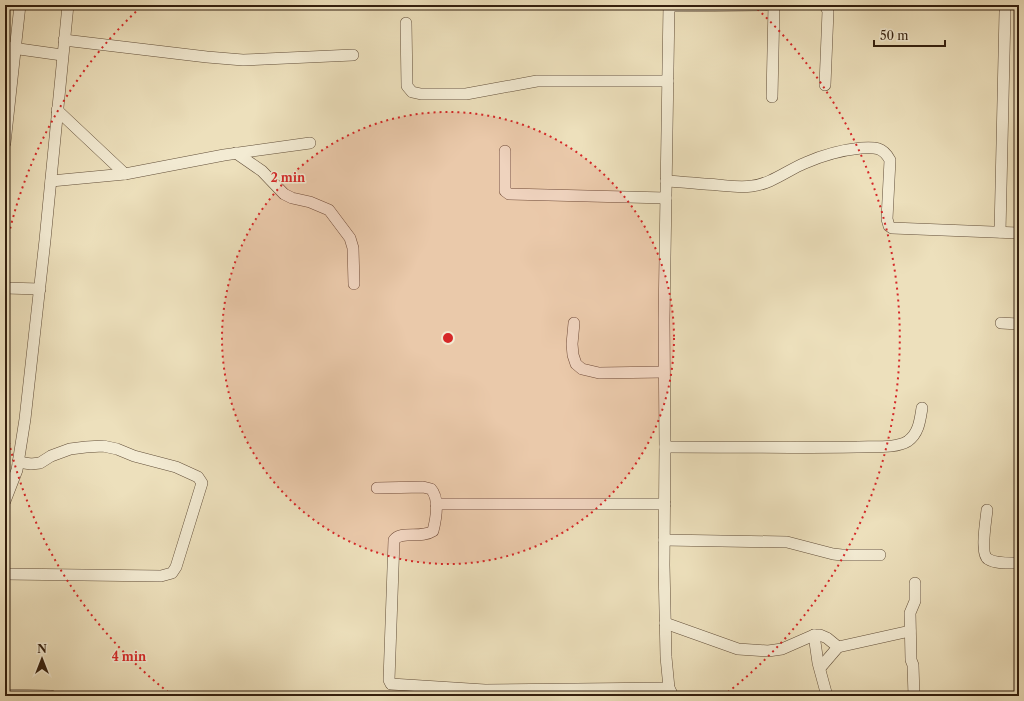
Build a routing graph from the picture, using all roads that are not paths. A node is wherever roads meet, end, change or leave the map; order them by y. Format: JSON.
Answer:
{"nodes":[{"id":1,"x":20,"y":5,"type":"edge"},
{"id":2,"x":68,"y":5,"type":"edge"},
{"id":3,"x":765,"y":5,"type":"edge"},
{"id":4,"x":774,"y":5,"type":"edge"},
{"id":5,"x":824,"y":5,"type":"edge"},
{"id":6,"x":669,"y":6,"type":"edge"},
{"id":7,"x":1005,"y":12,"type":"dead end"},
{"id":8,"x":406,"y":23,"type":"dead end"},
{"id":9,"x":64,"y":40,"type":"junction"},
{"id":10,"x":10,"y":48,"type":"edge"},
{"id":11,"x":62,"y":55,"type":"junction"},
{"id":12,"x":353,"y":55,"type":"dead end"},
{"id":13,"x":668,"y":81,"type":"junction"},
{"id":14,"x":825,"y":85,"type":"dead end"},
{"id":15,"x":772,"y":97,"type":"dead end"},
{"id":16,"x":57,"y":110,"type":"junction"},
{"id":17,"x":310,"y":142,"type":"dead end"},
{"id":18,"x":5,"y":143,"type":"edge"},
{"id":19,"x":506,"y":151,"type":"dead end"},
{"id":20,"x":236,"y":154,"type":"junction"},
{"id":21,"x":125,"y":174,"type":"junction"},
{"id":22,"x":666,"y":180,"type":"junction"},
{"id":23,"x":51,"y":181,"type":"junction"},
{"id":24,"x":666,"y":198,"type":"junction"},
{"id":25,"x":1000,"y":232,"type":"junction"},
{"id":26,"x":1019,"y":233,"type":"edge"},
{"id":27,"x":354,"y":284,"type":"dead end"},
{"id":28,"x":5,"y":288,"type":"edge"},
{"id":29,"x":40,"y":289,"type":"junction"},
{"id":30,"x":574,"y":323,"type":"dead end"},
{"id":31,"x":1001,"y":323,"type":"dead end"},
{"id":32,"x":1019,"y":324,"type":"edge"},
{"id":33,"x":664,"y":372,"type":"junction"},
{"id":34,"x":922,"y":408,"type":"dead end"},
{"id":35,"x":665,"y":447,"type":"junction"},
{"id":36,"x":18,"y":462,"type":"junction"},
{"id":37,"x":377,"y":488,"type":"dead end"},
{"id":38,"x":5,"y":501,"type":"edge"},
{"id":39,"x":436,"y":504,"type":"junction"},
{"id":40,"x":665,"y":504,"type":"junction"},
{"id":41,"x":987,"y":510,"type":"dead end"},
{"id":42,"x":664,"y":540,"type":"junction"},
{"id":43,"x":880,"y":555,"type":"dead end"},
{"id":44,"x":1019,"y":564,"type":"edge"},
{"id":45,"x":5,"y":574,"type":"edge"},
{"id":46,"x":915,"y":583,"type":"dead end"},
{"id":47,"x":665,"y":623,"type":"junction"},
{"id":48,"x":910,"y":631,"type":"junction"},
{"id":49,"x":814,"y":635,"type":"junction"},
{"id":50,"x":838,"y":647,"type":"junction"},
{"id":51,"x":820,"y":668,"type":"junction"},
{"id":52,"x":671,"y":692,"type":"edge"},
{"id":53,"x":5,"y":695,"type":"edge"},
{"id":54,"x":51,"y":696,"type":"edge"},
{"id":55,"x":827,"y":696,"type":"edge"},
{"id":56,"x":914,"y":696,"type":"edge"}],
"edges":[{"from":1,"to":10,"type":"street"},
{"from":2,"to":9,"type":"street"},
{"from":3,"to":6,"type":"street"},
{"from":4,"to":15,"type":"street"},
{"from":5,"to":14,"type":"street"},
{"from":6,"to":13,"type":"street"},
{"from":7,"to":25,"type":"street"},
{"from":8,"to":13,"type":"street"},
{"from":9,"to":11,"type":"street"},
{"from":9,"to":12,"type":"street"},
{"from":10,"to":11,"type":"street"},
{"from":10,"to":18,"type":"street"},
{"from":11,"to":16,"type":"street"},
{"from":13,"to":22,"type":"street"},
{"from":16,"to":21,"type":"street"},
{"from":16,"to":23,"type":"street"},
{"from":17,"to":20,"type":"street"},
{"from":19,"to":24,"type":"street"},
{"from":20,"to":21,"type":"street"},
{"from":20,"to":27,"type":"street"},
{"from":21,"to":23,"type":"street"},
{"from":22,"to":24,"type":"street"},
{"from":22,"to":25,"type":"street"},
{"from":23,"to":29,"type":"street"},
{"from":24,"to":33,"type":"street"},
{"from":25,"to":26,"type":"street"},
{"from":28,"to":29,"type":"street"},
{"from":29,"to":36,"type":"street"},
{"from":30,"to":33,"type":"street"},
{"from":31,"to":32,"type":"street"},
{"from":33,"to":35,"type":"street"},
{"from":34,"to":35,"type":"street"},
{"from":35,"to":40,"type":"street"},
{"from":36,"to":38,"type":"street"},
{"from":36,"to":45,"type":"street"},
{"from":37,"to":39,"type":"street"},
{"from":39,"to":40,"type":"street"},
{"from":39,"to":52,"type":"street"},
{"from":40,"to":42,"type":"street"},
{"from":41,"to":44,"type":"street"},
{"from":42,"to":43,"type":"street"},
{"from":42,"to":47,"type":"street"},
{"from":46,"to":48,"type":"street"},
{"from":47,"to":49,"type":"street"},
{"from":47,"to":52,"type":"street"},
{"from":48,"to":50,"type":"street"},
{"from":48,"to":56,"type":"street"},
{"from":49,"to":50,"type":"street"},
{"from":49,"to":51,"type":"street"},
{"from":50,"to":51,"type":"street"},
{"from":51,"to":55,"type":"street"},
{"from":53,"to":54,"type":"street"}]}
